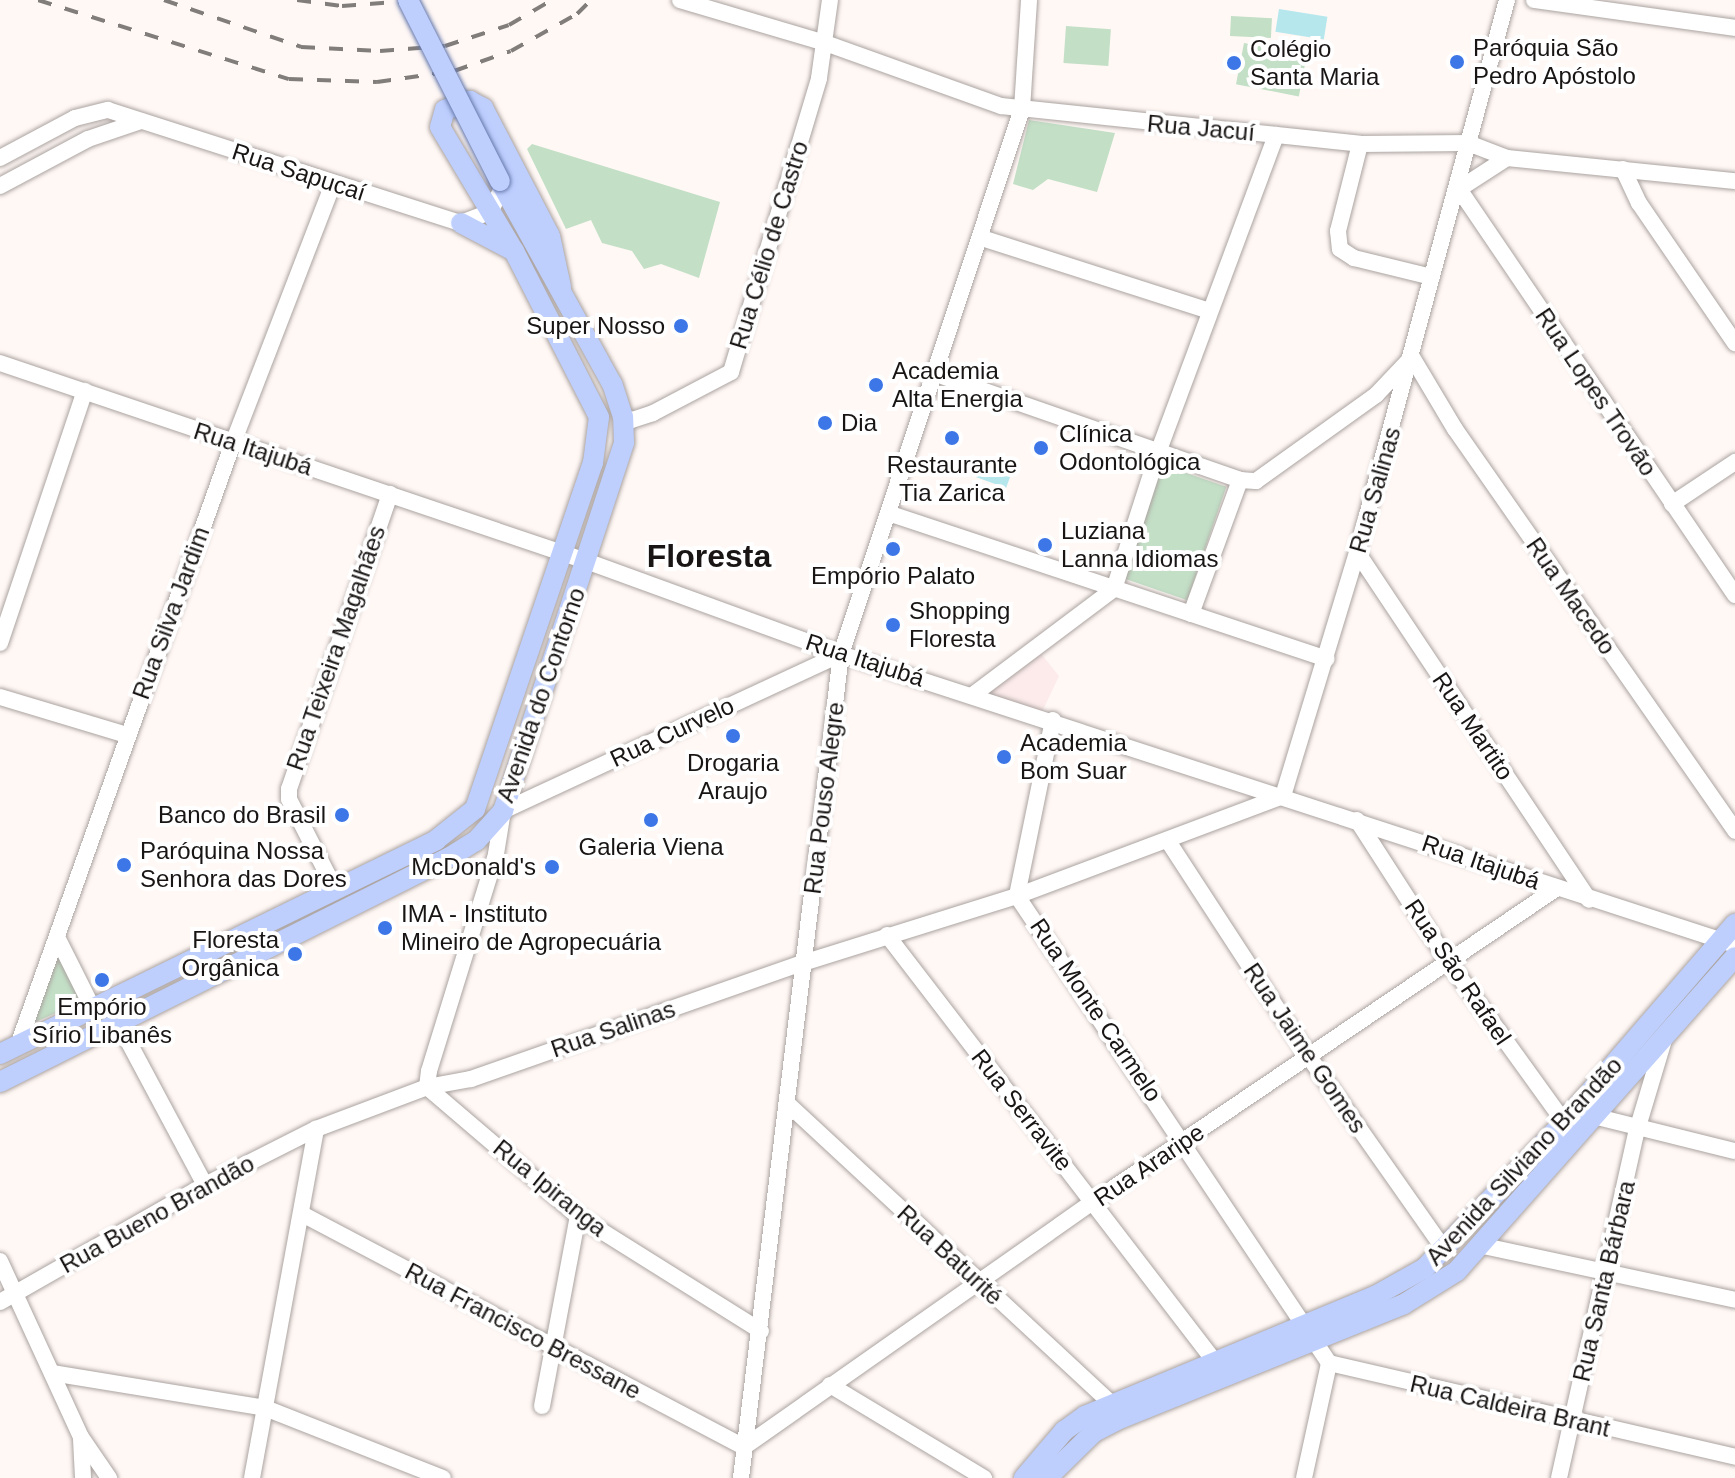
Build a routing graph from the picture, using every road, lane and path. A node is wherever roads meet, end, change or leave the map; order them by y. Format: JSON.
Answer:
{"nodes":[{"id":1,"x":408,"y":0,"type":"edge"},
{"id":2,"x":680,"y":0,"type":"edge"},
{"id":3,"x":830,"y":0,"type":"edge"},
{"id":4,"x":1029,"y":0,"type":"edge"},
{"id":5,"x":1507,"y":0,"type":"edge"},
{"id":6,"x":1534,"y":0,"type":"edge"},
{"id":7,"x":1735,"y":28,"type":"edge"},
{"id":8,"x":825,"y":43,"type":"junction"},
{"id":9,"x":1022,"y":109,"type":"junction"},
{"id":10,"x":141,"y":121,"type":"junction"},
{"id":11,"x":1276,"y":135,"type":"junction"},
{"id":12,"x":1468,"y":143,"type":"junction"},
{"id":13,"x":1360,"y":144,"type":"junction"},
{"id":14,"x":0,"y":158,"type":"edge"},
{"id":15,"x":1507,"y":158,"type":"junction"},
{"id":16,"x":1623,"y":169,"type":"junction"},
{"id":17,"x":1735,"y":181,"type":"edge"},
{"id":18,"x":333,"y":184,"type":"junction"},
{"id":19,"x":502,"y":184,"type":"junction"},
{"id":20,"x":0,"y":186,"type":"edge"},
{"id":21,"x":1459,"y":189,"type":"junction"},
{"id":22,"x":490,"y":212,"type":"junction"},
{"id":23,"x":461,"y":223,"type":"junction"},
{"id":24,"x":982,"y":238,"type":"junction"},
{"id":25,"x":514,"y":251,"type":"junction"},
{"id":26,"x":1432,"y":277,"type":"junction"},
{"id":27,"x":561,"y":287,"type":"junction"},
{"id":28,"x":1209,"y":311,"type":"junction"},
{"id":29,"x":1735,"y":343,"type":"edge"},
{"id":30,"x":1412,"y":357,"type":"junction"},
{"id":31,"x":0,"y":363,"type":"edge"},
{"id":32,"x":936,"y":374,"type":"junction"},
{"id":33,"x":85,"y":391,"type":"junction"},
{"id":34,"x":623,"y":417,"type":"junction"},
{"id":35,"x":233,"y":443,"type":"junction"},
{"id":36,"x":1159,"y":450,"type":"junction"},
{"id":37,"x":1735,"y":462,"type":"edge"},
{"id":38,"x":1240,"y":480,"type":"junction"},
{"id":39,"x":390,"y":494,"type":"junction"},
{"id":40,"x":1672,"y":504,"type":"junction"},
{"id":41,"x":891,"y":514,"type":"junction"},
{"id":42,"x":1357,"y":552,"type":"junction"},
{"id":43,"x":560,"y":553,"type":"junction"},
{"id":44,"x":586,"y":561,"type":"junction"},
{"id":45,"x":1114,"y":589,"type":"junction"},
{"id":46,"x":1735,"y":595,"type":"edge"},
{"id":47,"x":1191,"y":614,"type":"junction"},
{"id":48,"x":0,"y":643,"type":"edge"},
{"id":49,"x":841,"y":654,"type":"junction"},
{"id":50,"x":1327,"y":659,"type":"junction"},
{"id":51,"x":974,"y":694,"type":"junction"},
{"id":52,"x":0,"y":697,"type":"edge"},
{"id":53,"x":1053,"y":720,"type":"junction"},
{"id":54,"x":127,"y":735,"type":"junction"},
{"id":55,"x":1238,"y":781,"type":"junction"},
{"id":56,"x":483,"y":795,"type":"junction"},
{"id":57,"x":1283,"y":796,"type":"junction"},
{"id":58,"x":503,"y":811,"type":"junction"},
{"id":59,"x":1246,"y":812,"type":"junction"},
{"id":60,"x":1357,"y":820,"type":"junction"},
{"id":61,"x":1735,"y":831,"type":"edge"},
{"id":62,"x":1168,"y":841,"type":"junction"},
{"id":63,"x":1557,"y":888,"type":"junction"},
{"id":64,"x":335,"y":889,"type":"junction"},
{"id":65,"x":1017,"y":896,"type":"junction"},
{"id":66,"x":1589,"y":900,"type":"junction"},
{"id":67,"x":1735,"y":924,"type":"edge"},
{"id":68,"x":887,"y":935,"type":"junction"},
{"id":69,"x":58,"y":939,"type":"junction"},
{"id":70,"x":1728,"y":943,"type":"edge"},
{"id":71,"x":1735,"y":957,"type":"edge"},
{"id":72,"x":1448,"y":961,"type":"junction"},
{"id":73,"x":803,"y":963,"type":"junction"},
{"id":74,"x":93,"y":1009,"type":"junction"},
{"id":75,"x":119,"y":1024,"type":"junction"},
{"id":76,"x":1665,"y":1036,"type":"junction"},
{"id":77,"x":9,"y":1049,"type":"edge"},
{"id":78,"x":1309,"y":1057,"type":"junction"},
{"id":79,"x":0,"y":1082,"type":"edge"},
{"id":80,"x":427,"y":1087,"type":"junction"},
{"id":81,"x":789,"y":1105,"type":"junction"},
{"id":82,"x":1593,"y":1116,"type":"junction"},
{"id":83,"x":1568,"y":1117,"type":"junction"},
{"id":84,"x":316,"y":1129,"type":"junction"},
{"id":85,"x":1637,"y":1130,"type":"junction"},
{"id":86,"x":1186,"y":1141,"type":"junction"},
{"id":87,"x":1735,"y":1151,"type":"edge"},
{"id":88,"x":205,"y":1185,"type":"junction"},
{"id":89,"x":1093,"y":1202,"type":"junction"},
{"id":90,"x":302,"y":1214,"type":"junction"},
{"id":91,"x":578,"y":1216,"type":"junction"},
{"id":92,"x":1484,"y":1246,"type":"junction"},
{"id":93,"x":1446,"y":1252,"type":"junction"},
{"id":94,"x":0,"y":1261,"type":"edge"},
{"id":95,"x":1609,"y":1274,"type":"junction"},
{"id":96,"x":979,"y":1282,"type":"junction"},
{"id":97,"x":8,"y":1297,"type":"edge"},
{"id":98,"x":1735,"y":1300,"type":"edge"},
{"id":99,"x":761,"y":1331,"type":"junction"},
{"id":100,"x":1310,"y":1333,"type":"junction"},
{"id":101,"x":555,"y":1349,"type":"junction"},
{"id":102,"x":1215,"y":1362,"type":"junction"},
{"id":103,"x":1329,"y":1363,"type":"junction"},
{"id":104,"x":52,"y":1373,"type":"junction"},
{"id":105,"x":830,"y":1385,"type":"junction"},
{"id":106,"x":1111,"y":1403,"type":"junction"},
{"id":107,"x":542,"y":1406,"type":"dead end"},
{"id":108,"x":265,"y":1408,"type":"junction"},
{"id":109,"x":1572,"y":1421,"type":"junction"},
{"id":110,"x":81,"y":1437,"type":"junction"},
{"id":111,"x":744,"y":1447,"type":"junction"},
{"id":112,"x":1735,"y":1457,"type":"edge"},
{"id":113,"x":83,"y":1478,"type":"edge"},
{"id":114,"x":109,"y":1478,"type":"edge"},
{"id":115,"x":252,"y":1478,"type":"edge"},
{"id":116,"x":443,"y":1478,"type":"edge"},
{"id":117,"x":741,"y":1478,"type":"edge"},
{"id":118,"x":984,"y":1478,"type":"edge"},
{"id":119,"x":1024,"y":1478,"type":"edge"},
{"id":120,"x":1049,"y":1478,"type":"edge"},
{"id":121,"x":1304,"y":1478,"type":"edge"},
{"id":122,"x":1559,"y":1478,"type":"edge"}],
"edges":[{"from":1,"to":19,"type":"main road","name":"Avenida do Contorno","bridge":true},
{"from":2,"to":8,"type":"street","name":"Rua Jacuí"},
{"from":3,"to":8,"type":"street","name":"Rua Célio de Castro"},
{"from":4,"to":9,"type":"street","name":"Rua Pouso Alegre"},
{"from":5,"to":12,"type":"street","name":"Rua Salinas"},
{"from":6,"to":7,"type":"street"},
{"from":8,"to":9,"type":"street","name":"Rua Jacuí"},
{"from":8,"to":34,"type":"street","name":"Rua Célio de Castro"},
{"from":9,"to":11,"type":"street","name":"Rua Jacuí"},
{"from":9,"to":24,"type":"street","name":"Rua Pouso Alegre"},
{"from":10,"to":14,"type":"street","name":"Rua Sapucaí"},
{"from":10,"to":18,"type":"street","name":"Rua Sapucaí"},
{"from":10,"to":20,"type":"street"},
{"from":11,"to":13,"type":"street","name":"Rua Jacuí"},
{"from":11,"to":28,"type":"street"},
{"from":12,"to":13,"type":"street","name":"Rua Jacuí"},
{"from":12,"to":15,"type":"street","name":"Rua Jacuí"},
{"from":12,"to":21,"type":"street","name":"Rua Salinas"},
{"from":13,"to":26,"type":"street"},
{"from":15,"to":16,"type":"street","name":"Rua Jacuí"},
{"from":15,"to":21,"type":"street"},
{"from":16,"to":17,"type":"street","name":"Rua Jacuí"},
{"from":16,"to":29,"type":"street"},
{"from":18,"to":23,"type":"street","name":"Rua Sapucaí"},
{"from":18,"to":35,"type":"street","name":"Rua Silva Jardim"},
{"from":19,"to":22,"type":"street"},
{"from":19,"to":27,"type":"main road","name":"Avenida do Contorno"},
{"from":21,"to":26,"type":"street","name":"Rua Salinas"},
{"from":21,"to":40,"type":"street","name":"Rua Lopes Trovão"},
{"from":22,"to":23,"type":"street"},
{"from":22,"to":25,"type":"main road","name":"Avenida do Contorno"},
{"from":22,"to":27,"type":"main road","name":"Avenida do Contorno"},
{"from":23,"to":25,"type":"main road"},
{"from":24,"to":28,"type":"street"},
{"from":24,"to":32,"type":"street","name":"Rua Pouso Alegre"},
{"from":25,"to":43,"type":"main road","name":"Avenida do Contorno"},
{"from":26,"to":30,"type":"street","name":"Rua Salinas"},
{"from":27,"to":34,"type":"main road","name":"Avenida do Contorno"},
{"from":28,"to":36,"type":"street"},
{"from":30,"to":38,"type":"street"},
{"from":30,"to":42,"type":"street","name":"Rua Salinas"},
{"from":30,"to":61,"type":"street","name":"Rua Macedo"},
{"from":31,"to":33,"type":"street","name":"Rua Itajubá"},
{"from":32,"to":36,"type":"street"},
{"from":32,"to":41,"type":"street","name":"Rua Pouso Alegre"},
{"from":33,"to":35,"type":"street","name":"Rua Itajubá"},
{"from":33,"to":48,"type":"street"},
{"from":34,"to":44,"type":"main road","name":"Avenida do Contorno"},
{"from":35,"to":39,"type":"street","name":"Rua Itajubá"},
{"from":35,"to":54,"type":"street","name":"Rua Silva Jardim"},
{"from":36,"to":38,"type":"street"},
{"from":36,"to":45,"type":"street"},
{"from":37,"to":40,"type":"street"},
{"from":38,"to":47,"type":"street"},
{"from":39,"to":43,"type":"street","name":"Rua Itajubá"},
{"from":39,"to":64,"type":"street","name":"Rua Teixeira Magalhães"},
{"from":40,"to":46,"type":"street","name":"Rua Lopes Trovão"},
{"from":41,"to":45,"type":"street"},
{"from":41,"to":49,"type":"street","name":"Rua Pouso Alegre"},
{"from":42,"to":50,"type":"street","name":"Rua Salinas"},
{"from":42,"to":66,"type":"street","name":"Rua Martito"},
{"from":43,"to":44,"type":"street","name":"Rua Itajubá"},
{"from":43,"to":56,"type":"main road","name":"Avenida do Contorno"},
{"from":44,"to":49,"type":"street","name":"Rua Itajubá"},
{"from":44,"to":58,"type":"main road","name":"Avenida do Contorno"},
{"from":45,"to":47,"type":"street"},
{"from":45,"to":51,"type":"street"},
{"from":47,"to":50,"type":"street"},
{"from":49,"to":51,"type":"street","name":"Rua Itajubá"},
{"from":49,"to":58,"type":"street","name":"Rua Curvelo"},
{"from":49,"to":73,"type":"street","name":"Rua Pouso Alegre"},
{"from":50,"to":57,"type":"street","name":"Rua Salinas"},
{"from":51,"to":53,"type":"street","name":"Rua Itajubá"},
{"from":52,"to":54,"type":"street"},
{"from":53,"to":55,"type":"street","name":"Rua Itajubá"},
{"from":53,"to":65,"type":"street"},
{"from":54,"to":69,"type":"street","name":"Rua Silva Jardim"},
{"from":55,"to":57,"type":"street","name":"Rua Itajubá"},
{"from":55,"to":59,"type":"street"},
{"from":56,"to":58,"type":"main road"},
{"from":56,"to":64,"type":"main road","name":"Avenida do Contorno"},
{"from":57,"to":59,"type":"street","name":"Rua Salinas"},
{"from":57,"to":60,"type":"street","name":"Rua Itajubá"},
{"from":58,"to":75,"type":"main road","name":"Avenida do Contorno"},
{"from":58,"to":80,"type":"street"},
{"from":59,"to":62,"type":"street","name":"Rua Salinas"},
{"from":60,"to":63,"type":"street","name":"Rua Itajubá"},
{"from":60,"to":72,"type":"street","name":"Rua São Rafael"},
{"from":62,"to":65,"type":"street","name":"Rua Salinas"},
{"from":62,"to":78,"type":"street","name":"Rua Jaime Gomes"},
{"from":63,"to":66,"type":"street","name":"Rua Itajubá"},
{"from":63,"to":72,"type":"street","name":"Rua Araripe"},
{"from":64,"to":74,"type":"main road","name":"Avenida do Contorno"},
{"from":65,"to":68,"type":"street","name":"Rua Salinas"},
{"from":65,"to":86,"type":"street","name":"Rua Monte Carmelo"},
{"from":66,"to":70,"type":"street","name":"Rua Itajubá"},
{"from":67,"to":70,"type":"main road","name":"Avenida Silviano Brandão"},
{"from":68,"to":73,"type":"street","name":"Rua Salinas"},
{"from":68,"to":89,"type":"street","name":"Rua Serravite"},
{"from":69,"to":74,"type":"street"},
{"from":69,"to":77,"type":"street","name":"Rua Silva Jardim"},
{"from":70,"to":83,"type":"main road","name":"Avenida Silviano Brandão"},
{"from":71,"to":76,"type":"main road","name":"Avenida Silviano Brandão"},
{"from":72,"to":78,"type":"street","name":"Rua Araripe"},
{"from":72,"to":83,"type":"street","name":"Rua São Rafael"},
{"from":73,"to":80,"type":"street","name":"Rua Salinas"},
{"from":73,"to":81,"type":"street","name":"Rua Pouso Alegre"},
{"from":74,"to":77,"type":"main road","name":"Avenida do Contorno"},
{"from":75,"to":79,"type":"main road","name":"Avenida do Contorno"},
{"from":75,"to":88,"type":"street"},
{"from":76,"to":82,"type":"main road","name":"Avenida Silviano Brandão"},
{"from":76,"to":85,"type":"street","name":"Rua Santa Bárbara"},
{"from":78,"to":86,"type":"street","name":"Rua Araripe"},
{"from":78,"to":93,"type":"street","name":"Rua Jaime Gomes"},
{"from":80,"to":84,"type":"street","name":"Rua Salinas"},
{"from":80,"to":91,"type":"street","name":"Rua Ipiranga"},
{"from":81,"to":96,"type":"street","name":"Rua Baturité"},
{"from":81,"to":99,"type":"street","name":"Rua Pouso Alegre"},
{"from":82,"to":83,"type":"street"},
{"from":82,"to":85,"type":"street"},
{"from":82,"to":92,"type":"main road","name":"Avenida Silviano Brandão"},
{"from":83,"to":93,"type":"main road","name":"Avenida Silviano Brandão"},
{"from":84,"to":88,"type":"street","name":"Rua Bueno Brandão"},
{"from":84,"to":90,"type":"street"},
{"from":85,"to":87,"type":"street"},
{"from":85,"to":95,"type":"street","name":"Rua Santa Bárbara"},
{"from":86,"to":89,"type":"street","name":"Rua Araripe"},
{"from":86,"to":100,"type":"street","name":"Rua Monte Carmelo"},
{"from":88,"to":97,"type":"street","name":"Rua Bueno Brandão"},
{"from":89,"to":96,"type":"street","name":"Rua Araripe"},
{"from":89,"to":102,"type":"street","name":"Rua Serravite"},
{"from":90,"to":101,"type":"street","name":"Rua Francisco Bressane"},
{"from":90,"to":108,"type":"street"},
{"from":91,"to":99,"type":"street","name":"Rua Ipiranga"},
{"from":91,"to":101,"type":"street"},
{"from":92,"to":95,"type":"street"},
{"from":92,"to":100,"type":"main road","name":"Avenida Silviano Brandão"},
{"from":93,"to":100,"type":"main road","name":"Avenida Silviano Brandão"},
{"from":94,"to":97,"type":"street"},
{"from":95,"to":98,"type":"street"},
{"from":95,"to":109,"type":"street","name":"Rua Santa Bárbara"},
{"from":96,"to":105,"type":"street","name":"Rua Araripe"},
{"from":96,"to":106,"type":"street","name":"Rua Baturité"},
{"from":97,"to":104,"type":"street"},
{"from":99,"to":111,"type":"street","name":"Rua Pouso Alegre"},
{"from":100,"to":102,"type":"main road","name":"Avenida Silviano Brandão"},
{"from":100,"to":103,"type":"street"},
{"from":100,"to":120,"type":"main road","name":"Avenida Silviano Brandão"},
{"from":101,"to":107,"type":"street"},
{"from":101,"to":111,"type":"street","name":"Rua Francisco Bressane"},
{"from":102,"to":106,"type":"main road","name":"Avenida Silviano Brandão"},
{"from":103,"to":109,"type":"street","name":"Rua Caldeira Brant"},
{"from":103,"to":121,"type":"street"},
{"from":104,"to":108,"type":"street"},
{"from":104,"to":110,"type":"street"},
{"from":105,"to":111,"type":"street","name":"Rua Araripe"},
{"from":105,"to":118,"type":"street"},
{"from":106,"to":119,"type":"main road","name":"Avenida Silviano Brandão"},
{"from":108,"to":115,"type":"street"},
{"from":108,"to":116,"type":"street"},
{"from":109,"to":112,"type":"street","name":"Rua Caldeira Brant"},
{"from":109,"to":122,"type":"street","name":"Rua Santa Bárbara"},
{"from":110,"to":113,"type":"street"},
{"from":110,"to":114,"type":"street"},
{"from":111,"to":117,"type":"street","name":"Rua Pouso Alegre"}]}
